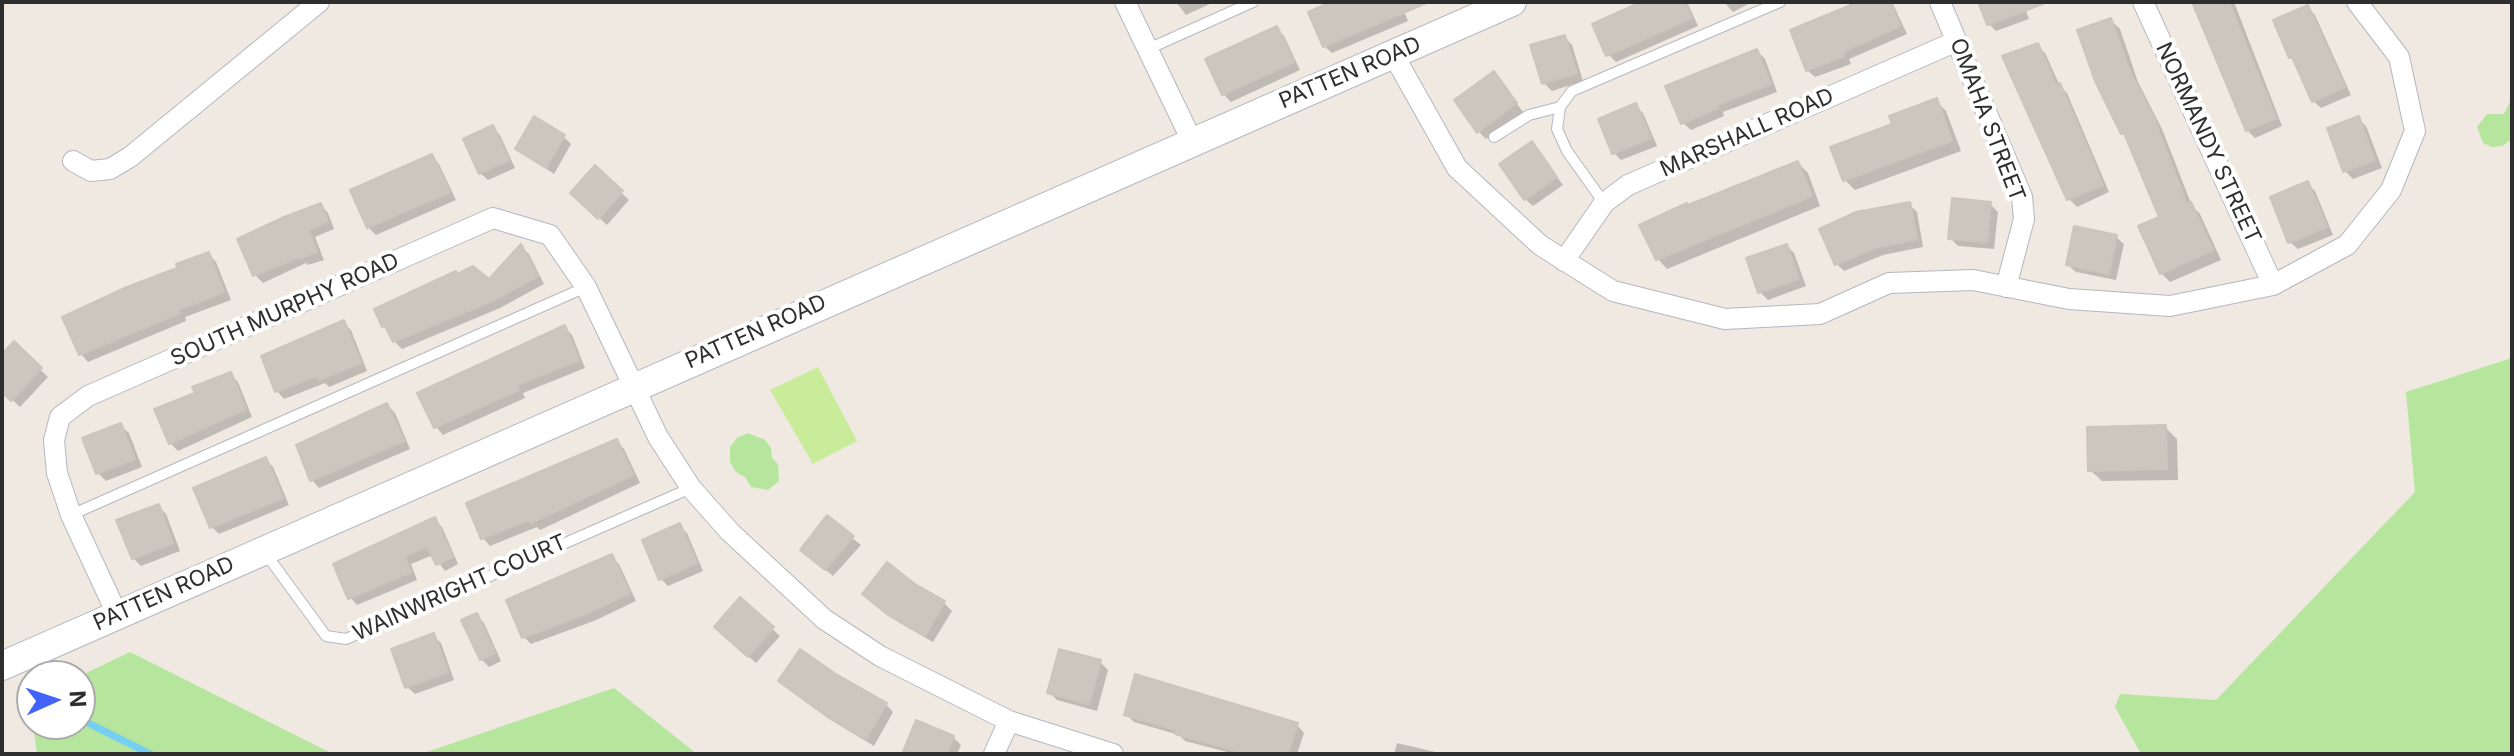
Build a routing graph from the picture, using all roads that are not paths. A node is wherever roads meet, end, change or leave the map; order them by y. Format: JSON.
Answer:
{"nodes":[{"id":1,"x":319,"y":2,"type":"edge"},
{"id":2,"x":1125,"y":2,"type":"edge"},
{"id":3,"x":1253,"y":2,"type":"edge"},
{"id":4,"x":1512,"y":2,"type":"edge"},
{"id":5,"x":1780,"y":2,"type":"edge"},
{"id":6,"x":1940,"y":2,"type":"edge"},
{"id":7,"x":2143,"y":2,"type":"edge"},
{"id":8,"x":2357,"y":2,"type":"edge"},
{"id":9,"x":1957,"y":41,"type":"junction"},
{"id":10,"x":1148,"y":49,"type":"junction"},
{"id":11,"x":1393,"y":54,"type":"junction"},
{"id":12,"x":1560,"y":107,"type":"junction"},
{"id":13,"x":1494,"y":137,"type":"dead end"},
{"id":14,"x":1192,"y":141,"type":"junction"},
{"id":15,"x":73,"y":161,"type":"dead end"},
{"id":16,"x":1604,"y":203,"type":"junction"},
{"id":17,"x":1564,"y":261,"type":"junction"},
{"id":18,"x":2273,"y":285,"type":"junction"},
{"id":19,"x":586,"y":287,"type":"junction"},
{"id":20,"x":2006,"y":287,"type":"junction"},
{"id":21,"x":633,"y":386,"type":"junction"},
{"id":22,"x":691,"y":488,"type":"junction"},
{"id":23,"x":71,"y":515,"type":"junction"},
{"id":24,"x":263,"y":550,"type":"junction"},
{"id":25,"x":117,"y":614,"type":"junction"},
{"id":26,"x":2,"y":666,"type":"edge"},
{"id":27,"x":1009,"y":721,"type":"junction"},
{"id":28,"x":994,"y":754,"type":"edge"},
{"id":29,"x":1113,"y":754,"type":"edge"}],
"edges":[{"from":1,"to":15,"type":"street"},
{"from":2,"to":10,"type":"street"},
{"from":3,"to":10,"type":"lane"},
{"from":4,"to":11,"type":"street","name":"PATTEN ROAD"},
{"from":5,"to":12,"type":"lane"},
{"from":6,"to":9,"type":"street","name":"OMAHA STREET"},
{"from":7,"to":18,"type":"street","name":"NORMANDY STREET"},
{"from":8,"to":18,"type":"street"},
{"from":9,"to":16,"type":"street","name":"MARSHALL ROAD"},
{"from":9,"to":20,"type":"street","name":"OMAHA STREET"},
{"from":10,"to":14,"type":"street"},
{"from":11,"to":14,"type":"street","name":"PATTEN ROAD"},
{"from":11,"to":17,"type":"street"},
{"from":12,"to":13,"type":"lane"},
{"from":12,"to":16,"type":"lane"},
{"from":14,"to":21,"type":"street","name":"PATTEN ROAD"},
{"from":16,"to":17,"type":"street","name":"MARSHALL ROAD"},
{"from":17,"to":20,"type":"street"},
{"from":18,"to":20,"type":"street"},
{"from":19,"to":21,"type":"street","name":"SOUTH MURPHY ROAD"},
{"from":19,"to":23,"type":"lane"},
{"from":19,"to":23,"type":"street","name":"SOUTH MURPHY ROAD"},
{"from":21,"to":22,"type":"street","name":"SOUTH MURPHY ROAD"},
{"from":21,"to":24,"type":"street","name":"PATTEN ROAD"},
{"from":22,"to":24,"type":"lane","name":"WAINWRIGHT COURT"},
{"from":22,"to":27,"type":"street","name":"SOUTH MURPHY ROAD"},
{"from":23,"to":25,"type":"street","name":"SOUTH MURPHY ROAD"},
{"from":24,"to":25,"type":"street","name":"PATTEN ROAD"},
{"from":25,"to":26,"type":"street","name":"PATTEN ROAD"},
{"from":27,"to":28,"type":"street"},
{"from":27,"to":29,"type":"street","name":"SOUTH MURPHY ROAD"}]}
